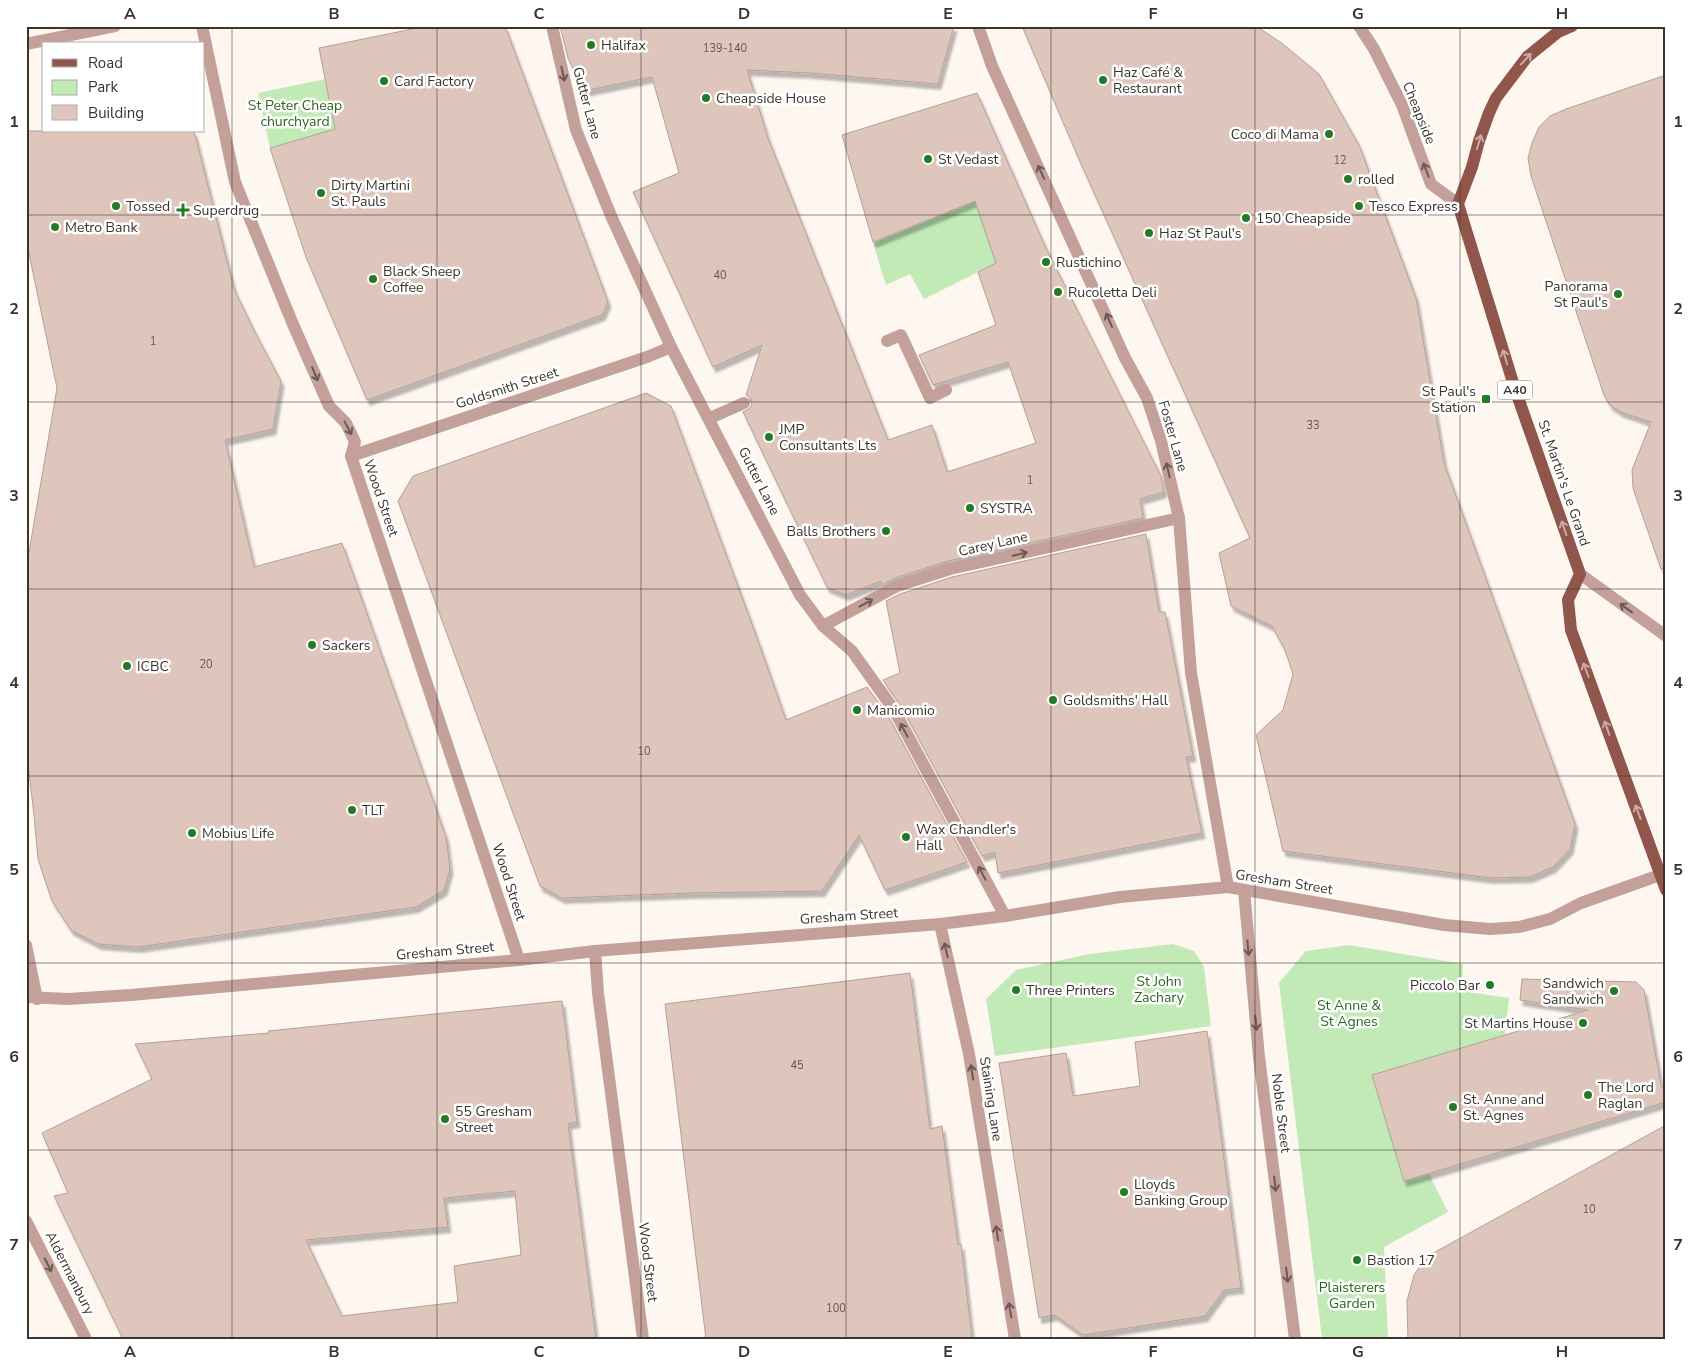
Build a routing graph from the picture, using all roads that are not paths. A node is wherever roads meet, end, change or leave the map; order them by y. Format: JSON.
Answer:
{"nodes":[{"id":1,"x":115,"y":26,"type":"edge"},
{"id":2,"x":202,"y":26,"type":"edge"},
{"id":3,"x":552,"y":26,"type":"edge"},
{"id":4,"x":978,"y":26,"type":"edge"},
{"id":5,"x":1359,"y":26,"type":"edge"},
{"id":6,"x":1572,"y":26,"type":"edge"},
{"id":7,"x":80,"y":30,"type":"edge"},
{"id":8,"x":26,"y":44,"type":"edge"},
{"id":9,"x":1458,"y":204,"type":"junction"},
{"id":10,"x":887,"y":341,"type":"dead end"},
{"id":11,"x":671,"y":347,"type":"junction"},
{"id":12,"x":946,"y":390,"type":"dead end"},
{"id":13,"x":744,"y":403,"type":"dead end"},
{"id":14,"x":710,"y":418,"type":"junction"},
{"id":15,"x":351,"y":456,"type":"junction"},
{"id":16,"x":1179,"y":518,"type":"junction"},
{"id":17,"x":1580,"y":574,"type":"junction"},
{"id":18,"x":823,"y":626,"type":"junction"},
{"id":19,"x":1666,"y":636,"type":"edge"},
{"id":20,"x":1660,"y":875,"type":"junction"},
{"id":21,"x":1228,"y":887,"type":"junction"},
{"id":22,"x":1244,"y":890,"type":"junction"},
{"id":23,"x":1666,"y":890,"type":"edge"},
{"id":24,"x":1005,"y":916,"type":"junction"},
{"id":25,"x":940,"y":924,"type":"junction"},
{"id":26,"x":26,"y":945,"type":"edge"},
{"id":27,"x":595,"y":951,"type":"junction"},
{"id":28,"x":519,"y":960,"type":"junction"},
{"id":29,"x":32,"y":998,"type":"edge"},
{"id":30,"x":26,"y":1221,"type":"edge"},
{"id":31,"x":86,"y":1339,"type":"edge"},
{"id":32,"x":643,"y":1339,"type":"edge"},
{"id":33,"x":1015,"y":1339,"type":"edge"},
{"id":34,"x":1294,"y":1339,"type":"edge"}],
"edges":[{"from":1,"to":7,"type":"street"},
{"from":2,"to":15,"type":"street","name":"Wood Street","one_way":true},
{"from":3,"to":11,"type":"street","name":"Gutter Lane","one_way":true},
{"from":16,"to":4,"type":"street","name":"Foster Lane","one_way":true},
{"from":9,"to":5,"type":"street","name":"Cheapside","one_way":true},
{"from":9,"to":6,"type":"main road","one_way":true},
{"from":7,"to":8,"type":"street"},
{"from":17,"to":9,"type":"main road","name":"St. Martin's Le Grand","number":"A40","one_way":true},
{"from":10,"to":12,"type":"street"},
{"from":11,"to":14,"type":"street","name":"Gutter Lane"},
{"from":11,"to":15,"type":"street","name":"Goldsmith Street"},
{"from":13,"to":14,"type":"street"},
{"from":14,"to":18,"type":"street","name":"Gutter Lane"},
{"from":15,"to":28,"type":"street","name":"Wood Street"},
{"from":18,"to":16,"type":"street","name":"Carey Lane","one_way":true},
{"from":16,"to":21,"type":"street","name":"Foster Lane"},
{"from":19,"to":17,"type":"street","one_way":true},
{"from":20,"to":17,"type":"main road","one_way":true},
{"from":24,"to":18,"type":"street","name":"Gutter Lane","one_way":true},
{"from":20,"to":22,"type":"street","name":"Gresham Street"},
{"from":20,"to":23,"type":"main road"},
{"from":21,"to":22,"type":"street","name":"Gresham Street"},
{"from":21,"to":24,"type":"street","name":"Gresham Street"},
{"from":22,"to":34,"type":"street","name":"Noble Street","one_way":true},
{"from":24,"to":25,"type":"street","name":"Gresham Street"},
{"from":25,"to":27,"type":"street","name":"Gresham Street"},
{"from":33,"to":25,"type":"street","name":"Staining Lane","one_way":true},
{"from":26,"to":29,"type":"street"},
{"from":27,"to":28,"type":"street","name":"Gresham Street"},
{"from":27,"to":32,"type":"street","name":"Wood Street"},
{"from":28,"to":29,"type":"street","name":"Gresham Street"},
{"from":30,"to":31,"type":"street","name":"Aldermanbury","one_way":true}]}
